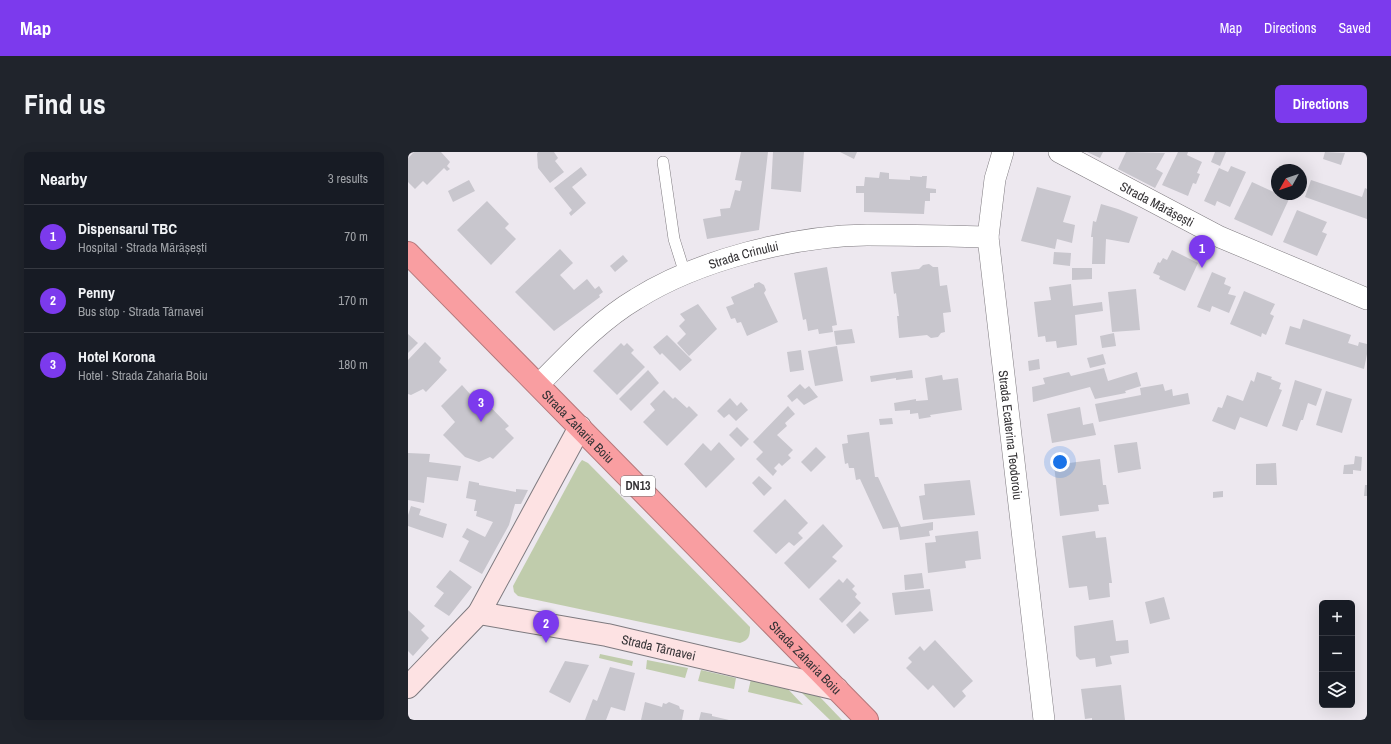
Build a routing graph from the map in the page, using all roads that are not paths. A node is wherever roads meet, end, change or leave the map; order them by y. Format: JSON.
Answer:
{"nodes":[{"id":1,"x":1003,"y":152,"type":"edge"},
{"id":2,"x":1059,"y":152,"type":"edge"},
{"id":3,"x":663,"y":162,"type":"dead end"},
{"id":4,"x":988,"y":237,"type":"junction"},
{"id":5,"x":408,"y":253,"type":"edge"},
{"id":6,"x":685,"y":274,"type":"junction"},
{"id":7,"x":1367,"y":300,"type":"edge"},
{"id":8,"x":539,"y":384,"type":"junction"},
{"id":9,"x":580,"y":427,"type":"junction"},
{"id":10,"x":480,"y":613,"type":"junction"},
{"id":11,"x":408,"y":686,"type":"edge"},
{"id":12,"x":837,"y":689,"type":"junction"},
{"id":13,"x":867,"y":720,"type":"edge"},
{"id":14,"x":1044,"y":720,"type":"edge"}],
"edges":[{"from":1,"to":4,"type":"street","name":"Strada Ecaterina Teodoroiu"},
{"from":2,"to":7,"type":"street","name":"Strada Mărășești"},
{"from":3,"to":6,"type":"lane"},
{"from":4,"to":6,"type":"street","name":"Strada Crinului"},
{"from":4,"to":14,"type":"street","name":"Strada Ecaterina Teodoroiu"},
{"from":5,"to":8,"type":"highway","name":"Strada Zaharia Boiu","number":"DN13"},
{"from":6,"to":8,"type":"street","name":"Strada Crinului"},
{"from":8,"to":9,"type":"highway","name":"Strada Zaharia Boiu","number":"DN13"},
{"from":9,"to":10,"type":"street"},
{"from":9,"to":12,"type":"highway","name":"Strada Zaharia Boiu","number":"DN13"},
{"from":10,"to":11,"type":"street"},
{"from":10,"to":12,"type":"street","name":"Strada Târnavei"},
{"from":12,"to":13,"type":"highway","name":"Strada Zaharia Boiu","number":"DN13"}]}
